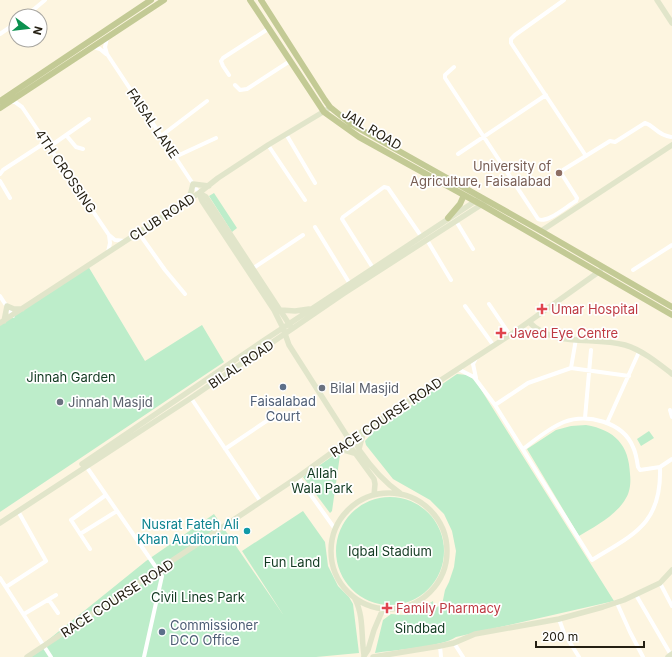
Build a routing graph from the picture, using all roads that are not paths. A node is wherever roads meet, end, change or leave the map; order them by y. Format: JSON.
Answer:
{"nodes":[{"id":1,"x":45,"y":0,"type":"edge"},
{"id":2,"x":164,"y":0,"type":"edge"},
{"id":3,"x":250,"y":0,"type":"edge"},
{"id":4,"x":261,"y":0,"type":"edge"},
{"id":5,"x":564,"y":0,"type":"edge"},
{"id":6,"x":657,"y":0,"type":"edge"},
{"id":7,"x":149,"y":1,"type":"edge"},
{"id":8,"x":36,"y":8,"type":"edge"},
{"id":9,"x":672,"y":23,"type":"edge"},
{"id":10,"x":268,"y":28,"type":"junction"},
{"id":11,"x":107,"y":37,"type":"junction"},
{"id":12,"x":93,"y":47,"type":"junction"},
{"id":13,"x":106,"y":54,"type":"junction"},
{"id":14,"x":290,"y":61,"type":"junction"},
{"id":15,"x":454,"y":67,"type":"dead end"},
{"id":16,"x":229,"y":75,"type":"dead end"},
{"id":17,"x":235,"y":85,"type":"dead end"},
{"id":18,"x":23,"y":93,"type":"junction"},
{"id":19,"x":546,"y":95,"type":"junction"},
{"id":20,"x":0,"y":101,"type":"edge"},
{"id":21,"x":10,"y":102,"type":"junction"},
{"id":22,"x":208,"y":102,"type":"dead end"},
{"id":23,"x":22,"y":107,"type":"junction"},
{"id":24,"x":330,"y":107,"type":"junction"},
{"id":25,"x":0,"y":108,"type":"edge"},
{"id":26,"x":324,"y":112,"type":"junction"},
{"id":27,"x":89,"y":119,"type":"dead end"},
{"id":28,"x":286,"y":134,"type":"junction"},
{"id":29,"x":66,"y":135,"type":"junction"},
{"id":30,"x":161,"y":136,"type":"junction"},
{"id":31,"x":484,"y":137,"type":"junction"},
{"id":32,"x":671,"y":137,"type":"edge"},
{"id":33,"x":216,"y":138,"type":"dead end"},
{"id":34,"x":46,"y":142,"type":"junction"},
{"id":35,"x":268,"y":145,"type":"junction"},
{"id":36,"x":672,"y":145,"type":"edge"},
{"id":37,"x":50,"y":147,"type":"junction"},
{"id":38,"x":83,"y":149,"type":"dead end"},
{"id":39,"x":458,"y":154,"type":"dead end"},
{"id":40,"x":586,"y":156,"type":"junction"},
{"id":41,"x":175,"y":157,"type":"junction"},
{"id":42,"x":0,"y":174,"type":"edge"},
{"id":43,"x":0,"y":182,"type":"edge"},
{"id":44,"x":315,"y":183,"type":"dead end"},
{"id":45,"x":193,"y":184,"type":"junction"},
{"id":46,"x":208,"y":186,"type":"junction"},
{"id":47,"x":199,"y":193,"type":"junction"},
{"id":48,"x":464,"y":196,"type":"junction"},
{"id":49,"x":10,"y":198,"type":"dead end"},
{"id":50,"x":188,"y":200,"type":"junction"},
{"id":51,"x":305,"y":200,"type":"dead end"},
{"id":52,"x":475,"y":201,"type":"junction"},
{"id":53,"x":483,"y":201,"type":"junction"},
{"id":54,"x":448,"y":218,"type":"junction"},
{"id":55,"x":456,"y":221,"type":"junction"},
{"id":56,"x":315,"y":227,"type":"dead end"},
{"id":57,"x":541,"y":231,"type":"junction"},
{"id":58,"x":138,"y":232,"type":"junction"},
{"id":59,"x":109,"y":235,"type":"junction"},
{"id":60,"x":303,"y":235,"type":"dead end"},
{"id":61,"x":421,"y":236,"type":"junction"},
{"id":62,"x":427,"y":240,"type":"junction"},
{"id":63,"x":126,"y":241,"type":"junction"},
{"id":64,"x":672,"y":244,"type":"edge"},
{"id":65,"x":473,"y":249,"type":"dead end"},
{"id":66,"x":108,"y":252,"type":"junction"},
{"id":67,"x":374,"y":268,"type":"junction"},
{"id":68,"x":252,"y":269,"type":"junction"},
{"id":69,"x":601,"y":270,"type":"junction"},
{"id":70,"x":633,"y":270,"type":"dead end"},
{"id":71,"x":451,"y":280,"type":"dead end"},
{"id":72,"x":350,"y":284,"type":"junction"},
{"id":73,"x":185,"y":294,"type":"dead end"},
{"id":74,"x":0,"y":296,"type":"edge"},
{"id":75,"x":489,"y":304,"type":"dead end"},
{"id":76,"x":7,"y":306,"type":"junction"},
{"id":77,"x":464,"y":306,"type":"dead end"},
{"id":78,"x":672,"y":307,"type":"edge"},
{"id":79,"x":313,"y":308,"type":"junction"},
{"id":80,"x":23,"y":309,"type":"junction"},
{"id":81,"x":281,"y":310,"type":"junction"},
{"id":82,"x":672,"y":314,"type":"edge"},
{"id":83,"x":13,"y":316,"type":"junction"},
{"id":84,"x":280,"y":321,"type":"junction"},
{"id":85,"x":2,"y":322,"type":"edge"},
{"id":86,"x":529,"y":322,"type":"junction"},
{"id":87,"x":291,"y":327,"type":"junction"},
{"id":88,"x":284,"y":331,"type":"junction"},
{"id":89,"x":510,"y":335,"type":"junction"},
{"id":90,"x":576,"y":339,"type":"junction"},
{"id":91,"x":268,"y":341,"type":"junction"},
{"id":92,"x":289,"y":346,"type":"junction"},
{"id":93,"x":494,"y":346,"type":"junction"},
{"id":94,"x":591,"y":350,"type":"dead end"},
{"id":95,"x":640,"y":352,"type":"junction"},
{"id":96,"x":476,"y":357,"type":"junction"},
{"id":97,"x":571,"y":368,"type":"junction"},
{"id":98,"x":458,"y":369,"type":"junction"},
{"id":99,"x":589,"y":370,"type":"junction"},
{"id":100,"x":672,"y":374,"type":"edge"},
{"id":101,"x":629,"y":376,"type":"junction"},
{"id":102,"x":478,"y":382,"type":"junction"},
{"id":103,"x":191,"y":398,"type":"junction"},
{"id":104,"x":495,"y":405,"type":"junction"},
{"id":105,"x":670,"y":410,"type":"dead end"},
{"id":106,"x":672,"y":417,"type":"edge"},
{"id":107,"x":271,"y":418,"type":"dead end"},
{"id":108,"x":585,"y":418,"type":"junction"},
{"id":109,"x":607,"y":423,"type":"junction"},
{"id":110,"x":364,"y":430,"type":"junction"},
{"id":111,"x":348,"y":438,"type":"junction"},
{"id":112,"x":338,"y":448,"type":"junction"},
{"id":113,"x":225,"y":449,"type":"junction"},
{"id":114,"x":522,"y":449,"type":"junction"},
{"id":115,"x":357,"y":451,"type":"junction"},
{"id":116,"x":672,"y":459,"type":"edge"},
{"id":117,"x":86,"y":466,"type":"junction"},
{"id":118,"x":660,"y":467,"type":"junction"},
{"id":119,"x":298,"y":477,"type":"junction"},
{"id":120,"x":401,"y":494,"type":"junction"},
{"id":121,"x":106,"y":495,"type":"junction"},
{"id":122,"x":374,"y":495,"type":"junction"},
{"id":123,"x":261,"y":502,"type":"junction"},
{"id":124,"x":18,"y":511,"type":"junction"},
{"id":125,"x":117,"y":511,"type":"junction"},
{"id":126,"x":0,"y":518,"type":"edge"},
{"id":127,"x":0,"y":523,"type":"edge"},
{"id":128,"x":336,"y":529,"type":"junction"},
{"id":129,"x":80,"y":534,"type":"junction"},
{"id":130,"x":90,"y":549,"type":"dead end"},
{"id":131,"x":158,"y":570,"type":"junction"},
{"id":132,"x":672,"y":570,"type":"edge"},
{"id":133,"x":0,"y":578,"type":"edge"},
{"id":134,"x":660,"y":584,"type":"junction"},
{"id":135,"x":6,"y":587,"type":"junction"},
{"id":136,"x":56,"y":595,"type":"dead end"},
{"id":137,"x":636,"y":595,"type":"junction"},
{"id":138,"x":354,"y":597,"type":"junction"},
{"id":139,"x":49,"y":600,"type":"junction"},
{"id":140,"x":617,"y":603,"type":"junction"},
{"id":141,"x":672,"y":606,"type":"edge"},
{"id":142,"x":383,"y":609,"type":"junction"},
{"id":143,"x":58,"y":613,"type":"dead end"},
{"id":144,"x":24,"y":614,"type":"junction"},
{"id":145,"x":559,"y":619,"type":"junction"},
{"id":146,"x":454,"y":642,"type":"junction"},
{"id":147,"x":45,"y":645,"type":"junction"},
{"id":148,"x":440,"y":646,"type":"junction"},
{"id":149,"x":672,"y":654,"type":"edge"},
{"id":150,"x":364,"y":656,"type":"edge"},
{"id":151,"x":27,"y":657,"type":"edge"},
{"id":152,"x":51,"y":657,"type":"edge"},
{"id":153,"x":144,"y":657,"type":"edge"},
{"id":154,"x":373,"y":657,"type":"edge"},
{"id":155,"x":441,"y":657,"type":"edge"},
{"id":156,"x":463,"y":657,"type":"edge"},
{"id":157,"x":579,"y":657,"type":"edge"},
{"id":158,"x":643,"y":657,"type":"edge"},
{"id":159,"x":668,"y":657,"type":"edge"}],
"edges":[{"from":1,"to":8,"type":"street"},
{"from":2,"to":11,"type":"main road"},
{"from":3,"to":10,"type":"main road","name":"JAIL ROAD"},
{"from":4,"to":24,"type":"main road","name":"JAIL ROAD"},
{"from":5,"to":19,"type":"street"},
{"from":6,"to":9,"type":"street"},
{"from":7,"to":20,"type":"main road"},
{"from":10,"to":14,"type":"main road","name":"JAIL ROAD"},
{"from":10,"to":16,"type":"street"},
{"from":11,"to":12,"type":"main road"},
{"from":11,"to":13,"type":"street"},
{"from":12,"to":13,"type":"street","name":"FAISAL LANE"},
{"from":12,"to":18,"type":"main road"},
{"from":13,"to":30,"type":"street","name":"FAISAL LANE"},
{"from":14,"to":17,"type":"street"},
{"from":14,"to":26,"type":"main road","name":"JAIL ROAD"},
{"from":15,"to":31,"type":"street"},
{"from":18,"to":21,"type":"main road"},
{"from":18,"to":23,"type":"street"},
{"from":19,"to":31,"type":"street"},
{"from":19,"to":40,"type":"street"},
{"from":21,"to":23,"type":"street"},
{"from":21,"to":25,"type":"main road"},
{"from":22,"to":30,"type":"street"},
{"from":23,"to":34,"type":"street","name":"4TH CROSSING"},
{"from":24,"to":26,"type":"street","name":"CLUB ROAD"},
{"from":24,"to":53,"type":"main road","name":"JAIL ROAD"},
{"from":26,"to":28,"type":"street","name":"CLUB ROAD"},
{"from":26,"to":48,"type":"main road","name":"JAIL ROAD"},
{"from":27,"to":29,"type":"street"},
{"from":28,"to":35,"type":"street","name":"CLUB ROAD"},
{"from":28,"to":44,"type":"street"},
{"from":29,"to":37,"type":"street"},
{"from":29,"to":38,"type":"street"},
{"from":30,"to":41,"type":"street","name":"FAISAL LANE"},
{"from":31,"to":39,"type":"street"},
{"from":31,"to":40,"type":"street"},
{"from":32,"to":40,"type":"street"},
{"from":33,"to":41,"type":"street"},
{"from":34,"to":37,"type":"street","name":"4TH CROSSING"},
{"from":34,"to":42,"type":"street"},
{"from":35,"to":46,"type":"street","name":"CLUB ROAD"},
{"from":35,"to":51,"type":"street"},
{"from":36,"to":57,"type":"street"},
{"from":37,"to":59,"type":"street","name":"4TH CROSSING"},
{"from":41,"to":45,"type":"street","name":"FAISAL LANE"},
{"from":43,"to":49,"type":"street"},
{"from":45,"to":46,"type":"street"},
{"from":45,"to":47,"type":"street","name":"FAISAL LANE"},
{"from":45,"to":50,"type":"street"},
{"from":46,"to":47,"type":"street","name":"CLUB ROAD"},
{"from":47,"to":50,"type":"street","name":"CLUB ROAD"},
{"from":47,"to":68,"type":"street","name":"FAISAL LANE"},
{"from":47,"to":84,"type":"street","name":"FAISAL LANE"},
{"from":48,"to":52,"type":"main road","name":"JAIL ROAD"},
{"from":48,"to":54,"type":"main road"},
{"from":50,"to":58,"type":"street","name":"CLUB ROAD"},
{"from":52,"to":53,"type":"main road","name":"JAIL ROAD"},
{"from":52,"to":54,"type":"street","name":"BILAL ROAD"},
{"from":53,"to":55,"type":"street","name":"BILAL ROAD"},
{"from":53,"to":57,"type":"main road","name":"JAIL ROAD"},
{"from":53,"to":69,"type":"main road","name":"JAIL ROAD"},
{"from":54,"to":61,"type":"street","name":"BILAL ROAD"},
{"from":55,"to":62,"type":"street","name":"BILAL ROAD"},
{"from":55,"to":65,"type":"street"},
{"from":56,"to":72,"type":"street"},
{"from":57,"to":69,"type":"main road","name":"JAIL ROAD"},
{"from":58,"to":63,"type":"street","name":"CLUB ROAD"},
{"from":58,"to":73,"type":"street"},
{"from":59,"to":63,"type":"street"},
{"from":59,"to":66,"type":"street"},
{"from":60,"to":68,"type":"street"},
{"from":61,"to":67,"type":"street","name":"BILAL ROAD"},
{"from":61,"to":67,"type":"street"},
{"from":62,"to":71,"type":"street"},
{"from":62,"to":87,"type":"street","name":"BILAL ROAD"},
{"from":63,"to":66,"type":"street","name":"CLUB ROAD"},
{"from":64,"to":70,"type":"street"},
{"from":66,"to":80,"type":"street","name":"CLUB ROAD"},
{"from":67,"to":72,"type":"street","name":"BILAL ROAD"},
{"from":68,"to":81,"type":"street","name":"FAISAL LANE"},
{"from":69,"to":78,"type":"main road","name":"JAIL ROAD"},
{"from":69,"to":82,"type":"main road","name":"JAIL ROAD"},
{"from":69,"to":86,"type":"street","name":"RACE COURSE ROAD"},
{"from":72,"to":79,"type":"street","name":"BILAL ROAD"},
{"from":74,"to":76,"type":"street"},
{"from":75,"to":89,"type":"street"},
{"from":76,"to":80,"type":"street"},
{"from":76,"to":83,"type":"street"},
{"from":76,"to":85,"type":"street"},
{"from":77,"to":93,"type":"street"},
{"from":79,"to":81,"type":"street"},
{"from":79,"to":87,"type":"street","name":"BILAL ROAD"},
{"from":80,"to":83,"type":"street","name":"CLUB ROAD"},
{"from":81,"to":87,"type":"street","name":"FAISAL LANE"},
{"from":83,"to":85,"type":"street","name":"CLUB ROAD"},
{"from":84,"to":88,"type":"street","name":"FAISAL LANE"},
{"from":84,"to":91,"type":"street"},
{"from":86,"to":89,"type":"street","name":"RACE COURSE ROAD"},
{"from":86,"to":90,"type":"street"},
{"from":87,"to":88,"type":"street","name":"BILAL ROAD"},
{"from":88,"to":91,"type":"street","name":"BILAL ROAD"},
{"from":88,"to":92,"type":"street","name":"FAISAL LANE"},
{"from":89,"to":93,"type":"street","name":"RACE COURSE ROAD"},
{"from":90,"to":95,"type":"street"},
{"from":90,"to":97,"type":"street"},
{"from":91,"to":92,"type":"street"},
{"from":91,"to":103,"type":"street","name":"BILAL ROAD"},
{"from":91,"to":126,"type":"street","name":"BILAL ROAD"},
{"from":92,"to":111,"type":"street","name":"FAISAL LANE"},
{"from":93,"to":96,"type":"street","name":"RACE COURSE ROAD"},
{"from":94,"to":99,"type":"street"},
{"from":95,"to":100,"type":"street"},
{"from":95,"to":101,"type":"street"},
{"from":96,"to":98,"type":"street","name":"RACE COURSE ROAD"},
{"from":96,"to":102,"type":"street"},
{"from":97,"to":99,"type":"street"},
{"from":97,"to":104,"type":"street"},
{"from":98,"to":102,"type":"street"},
{"from":98,"to":110,"type":"street","name":"RACE COURSE ROAD"},
{"from":99,"to":101,"type":"street"},
{"from":99,"to":108,"type":"street"},
{"from":101,"to":109,"type":"street"},
{"from":102,"to":104,"type":"street"},
{"from":103,"to":113,"type":"street"},
{"from":103,"to":117,"type":"street","name":"BILAL ROAD"},
{"from":104,"to":114,"type":"street"},
{"from":105,"to":106,"type":"street"},
{"from":107,"to":113,"type":"street"},
{"from":108,"to":109,"type":"street"},
{"from":108,"to":114,"type":"street"},
{"from":109,"to":118,"type":"street"},
{"from":110,"to":111,"type":"street","name":"RACE COURSE ROAD"},
{"from":110,"to":115,"type":"street"},
{"from":111,"to":112,"type":"street","name":"RACE COURSE ROAD"},
{"from":111,"to":115,"type":"street","name":"FAISAL LANE"},
{"from":112,"to":115,"type":"street"},
{"from":112,"to":119,"type":"street","name":"RACE COURSE ROAD"},
{"from":113,"to":123,"type":"street"},
{"from":114,"to":118,"type":"street"},
{"from":115,"to":120,"type":"street"},
{"from":115,"to":122,"type":"street"},
{"from":116,"to":118,"type":"street"},
{"from":117,"to":121,"type":"street"},
{"from":117,"to":124,"type":"street","name":"BILAL ROAD"},
{"from":119,"to":123,"type":"street","name":"RACE COURSE ROAD"},
{"from":119,"to":128,"type":"street"},
{"from":120,"to":122,"type":"street"},
{"from":120,"to":142,"type":"street"},
{"from":121,"to":125,"type":"street"},
{"from":121,"to":129,"type":"street"},
{"from":122,"to":128,"type":"street"},
{"from":123,"to":131,"type":"street","name":"RACE COURSE ROAD"},
{"from":124,"to":127,"type":"street","name":"BILAL ROAD"},
{"from":124,"to":135,"type":"street"},
{"from":125,"to":129,"type":"street"},
{"from":125,"to":131,"type":"street"},
{"from":128,"to":138,"type":"street"},
{"from":129,"to":130,"type":"street"},
{"from":131,"to":147,"type":"street","name":"RACE COURSE ROAD"},
{"from":131,"to":153,"type":"street"},
{"from":132,"to":134,"type":"street"},
{"from":133,"to":135,"type":"street"},
{"from":134,"to":137,"type":"street"},
{"from":134,"to":141,"type":"street"},
{"from":135,"to":144,"type":"street"},
{"from":136,"to":139,"type":"street"},
{"from":137,"to":140,"type":"street"},
{"from":137,"to":149,"type":"street"},
{"from":138,"to":142,"type":"street"},
{"from":138,"to":150,"type":"street"},
{"from":139,"to":143,"type":"street"},
{"from":139,"to":144,"type":"street"},
{"from":140,"to":145,"type":"street"},
{"from":140,"to":158,"type":"street"},
{"from":142,"to":150,"type":"street"},
{"from":144,"to":147,"type":"street"},
{"from":145,"to":146,"type":"street"},
{"from":145,"to":157,"type":"street"},
{"from":146,"to":148,"type":"street"},
{"from":146,"to":156,"type":"street"},
{"from":147,"to":151,"type":"street","name":"RACE COURSE ROAD"},
{"from":147,"to":152,"type":"street"},
{"from":148,"to":154,"type":"street"},
{"from":148,"to":155,"type":"street"},
{"from":149,"to":159,"type":"street"}]}
